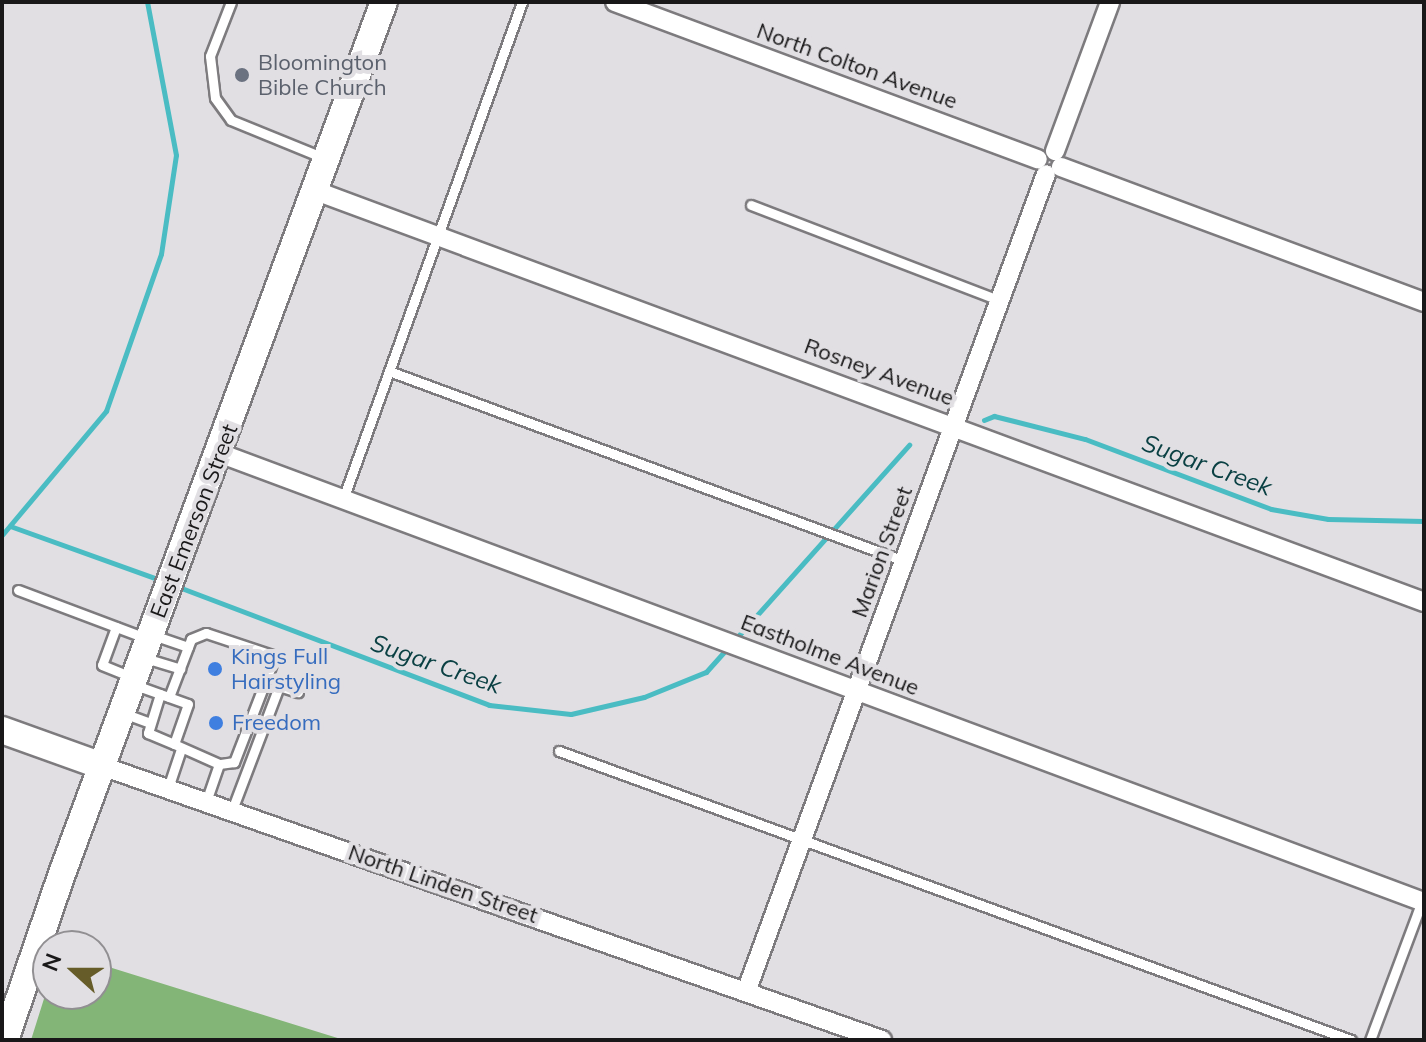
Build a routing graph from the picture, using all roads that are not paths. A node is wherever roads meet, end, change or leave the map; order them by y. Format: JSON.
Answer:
{"nodes":[{"id":1,"x":231,"y":2,"type":"edge"},
{"id":2,"x":522,"y":2,"type":"edge"},
{"id":3,"x":615,"y":2,"type":"edge"},
{"id":4,"x":1110,"y":2,"type":"edge"},
{"id":5,"x":379,"y":6,"type":"edge"},
{"id":6,"x":328,"y":159,"type":"junction"},
{"id":7,"x":1050,"y":163,"type":"junction"},
{"id":8,"x":316,"y":191,"type":"junction"},
{"id":9,"x":751,"y":205,"type":"dead end"},
{"id":10,"x":438,"y":236,"type":"junction"},
{"id":11,"x":1001,"y":301,"type":"junction"},
{"id":12,"x":1424,"y":302,"type":"edge"},
{"id":13,"x":389,"y":371,"type":"junction"},
{"id":14,"x":955,"y":425,"type":"junction"},
{"id":15,"x":219,"y":453,"type":"junction"},
{"id":16,"x":343,"y":499,"type":"junction"},
{"id":17,"x":904,"y":561,"type":"junction"},
{"id":18,"x":18,"y":590,"type":"dead end"},
{"id":19,"x":1424,"y":602,"type":"edge"},
{"id":20,"x":116,"y":627,"type":"junction"},
{"id":21,"x":188,"y":647,"type":"junction"},
{"id":22,"x":145,"y":651,"type":"junction"},
{"id":23,"x":180,"y":669,"type":"junction"},
{"id":24,"x":856,"y":691,"type":"junction"},
{"id":25,"x":298,"y":692,"type":"dead end"},
{"id":26,"x":165,"y":696,"type":"junction"},
{"id":27,"x":122,"y":713,"type":"junction"},
{"id":28,"x":150,"y":723,"type":"junction"},
{"id":29,"x":2,"y":730,"type":"edge"},
{"id":30,"x":178,"y":747,"type":"junction"},
{"id":31,"x":559,"y":751,"type":"dead end"},
{"id":32,"x":219,"y":764,"type":"junction"},
{"id":33,"x":102,"y":766,"type":"junction"},
{"id":34,"x":168,"y":788,"type":"junction"},
{"id":35,"x":206,"y":801,"type":"junction"},
{"id":36,"x":232,"y":810,"type":"junction"},
{"id":37,"x":802,"y":841,"type":"junction"},
{"id":38,"x":1423,"y":902,"type":"edge"},
{"id":39,"x":746,"y":992,"type":"junction"},
{"id":40,"x":5,"y":1040,"type":"edge"},
{"id":41,"x":882,"y":1040,"type":"edge"},
{"id":42,"x":1351,"y":1040,"type":"edge"},
{"id":43,"x":1370,"y":1040,"type":"edge"}],
"edges":[{"from":1,"to":6,"type":"lane"},
{"from":2,"to":10,"type":"lane"},
{"from":3,"to":7,"type":"street","name":"North Colton Avenue"},
{"from":4,"to":7,"type":"street","name":"Marion Street"},
{"from":5,"to":6,"type":"main road","name":"East Emerson Street"},
{"from":6,"to":8,"type":"main road","name":"East Emerson Street"},
{"from":7,"to":11,"type":"street","name":"Marion Street"},
{"from":7,"to":12,"type":"street","name":"North Colton Avenue"},
{"from":8,"to":10,"type":"street","name":"Rosney Avenue"},
{"from":8,"to":15,"type":"main road","name":"East Emerson Street"},
{"from":9,"to":11,"type":"lane"},
{"from":10,"to":13,"type":"lane"},
{"from":10,"to":14,"type":"street","name":"Rosney Avenue"},
{"from":11,"to":14,"type":"street","name":"Marion Street"},
{"from":13,"to":16,"type":"lane"},
{"from":13,"to":17,"type":"lane"},
{"from":14,"to":17,"type":"street","name":"Marion Street"},
{"from":14,"to":19,"type":"street","name":"Rosney Avenue"},
{"from":15,"to":16,"type":"street","name":"Eastholme Avenue"},
{"from":15,"to":22,"type":"main road","name":"East Emerson Street"},
{"from":16,"to":24,"type":"street","name":"Eastholme Avenue"},
{"from":17,"to":24,"type":"street","name":"Marion Street"},
{"from":18,"to":20,"type":"lane"},
{"from":20,"to":22,"type":"lane"},
{"from":20,"to":22,"type":"lane"},
{"from":21,"to":22,"type":"lane"},
{"from":21,"to":23,"type":"lane"},
{"from":21,"to":32,"type":"lane"},
{"from":22,"to":23,"type":"lane"},
{"from":22,"to":26,"type":"lane"},
{"from":22,"to":27,"type":"main road","name":"East Emerson Street"},
{"from":23,"to":26,"type":"lane"},
{"from":24,"to":37,"type":"street","name":"Marion Street"},
{"from":24,"to":38,"type":"street","name":"Eastholme Avenue"},
{"from":25,"to":36,"type":"lane"},
{"from":26,"to":28,"type":"lane"},
{"from":26,"to":30,"type":"lane"},
{"from":27,"to":28,"type":"lane"},
{"from":27,"to":33,"type":"main road","name":"East Emerson Street"},
{"from":28,"to":30,"type":"lane"},
{"from":29,"to":33,"type":"main road","name":"North Linden Street"},
{"from":30,"to":32,"type":"lane"},
{"from":30,"to":34,"type":"lane"},
{"from":31,"to":37,"type":"lane"},
{"from":32,"to":35,"type":"lane"},
{"from":33,"to":34,"type":"street","name":"North Linden Street"},
{"from":33,"to":40,"type":"main road","name":"East Emerson Street"},
{"from":34,"to":35,"type":"street","name":"North Linden Street"},
{"from":35,"to":36,"type":"street","name":"North Linden Street"},
{"from":36,"to":39,"type":"street","name":"North Linden Street"},
{"from":37,"to":39,"type":"street","name":"Marion Street"},
{"from":37,"to":42,"type":"lane"},
{"from":38,"to":43,"type":"lane"},
{"from":39,"to":41,"type":"street","name":"North Linden Street"}]}
